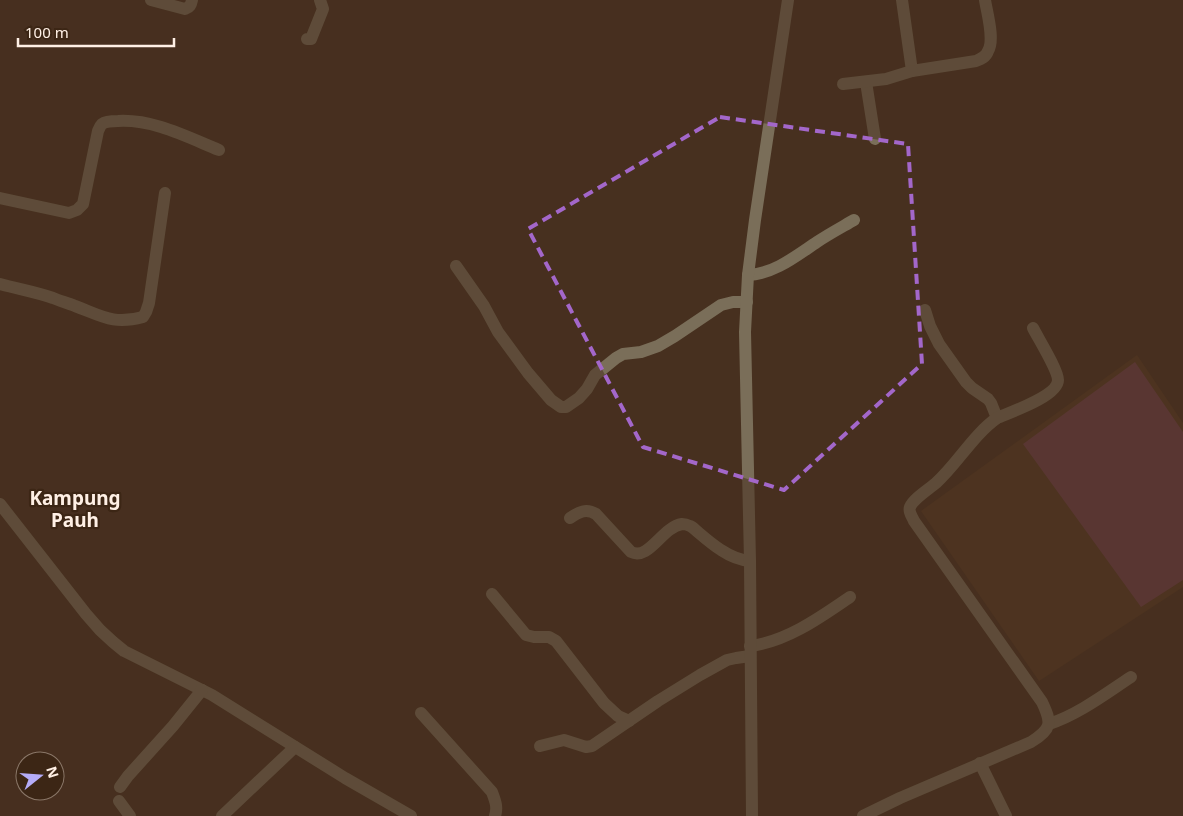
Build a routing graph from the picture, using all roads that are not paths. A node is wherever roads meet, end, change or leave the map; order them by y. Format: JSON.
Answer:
{"nodes":[{"id":1,"x":151,"y":0,"type":"edge"},
{"id":2,"x":192,"y":0,"type":"edge"},
{"id":3,"x":320,"y":0,"type":"edge"},
{"id":4,"x":788,"y":0,"type":"edge"},
{"id":5,"x":902,"y":0,"type":"edge"},
{"id":6,"x":985,"y":0,"type":"edge"},
{"id":7,"x":307,"y":39,"type":"dead end"},
{"id":8,"x":912,"y":71,"type":"junction"},
{"id":9,"x":866,"y":82,"type":"junction"},
{"id":10,"x":842,"y":84,"type":"dead end"},
{"id":11,"x":875,"y":139,"type":"dead end"},
{"id":12,"x":219,"y":150,"type":"dead end"},
{"id":13,"x":165,"y":193,"type":"dead end"},
{"id":14,"x":0,"y":198,"type":"edge"},
{"id":15,"x":854,"y":220,"type":"dead end"},
{"id":16,"x":456,"y":266,"type":"dead end"},
{"id":17,"x":748,"y":275,"type":"junction"},
{"id":18,"x":0,"y":284,"type":"edge"},
{"id":19,"x":747,"y":302,"type":"junction"},
{"id":20,"x":925,"y":310,"type":"dead end"},
{"id":21,"x":1033,"y":328,"type":"dead end"},
{"id":22,"x":997,"y":418,"type":"junction"},
{"id":23,"x":0,"y":504,"type":"edge"},
{"id":24,"x":570,"y":518,"type":"dead end"},
{"id":25,"x":750,"y":561,"type":"junction"},
{"id":26,"x":492,"y":594,"type":"dead end"},
{"id":27,"x":850,"y":597,"type":"dead end"},
{"id":28,"x":750,"y":651,"type":"junction"},
{"id":29,"x":1131,"y":677,"type":"dead end"},
{"id":30,"x":202,"y":690,"type":"junction"},
{"id":31,"x":421,"y":713,"type":"dead end"},
{"id":32,"x":628,"y":721,"type":"junction"},
{"id":33,"x":1049,"y":724,"type":"junction"},
{"id":34,"x":540,"y":746,"type":"dead end"},
{"id":35,"x":295,"y":747,"type":"junction"},
{"id":36,"x":980,"y":763,"type":"junction"},
{"id":37,"x":120,"y":787,"type":"dead end"},
{"id":38,"x":119,"y":801,"type":"dead end"},
{"id":39,"x":130,"y":816,"type":"edge"},
{"id":40,"x":222,"y":816,"type":"edge"},
{"id":41,"x":411,"y":816,"type":"edge"},
{"id":42,"x":495,"y":816,"type":"edge"},
{"id":43,"x":752,"y":816,"type":"edge"},
{"id":44,"x":863,"y":816,"type":"edge"},
{"id":45,"x":1006,"y":816,"type":"edge"}],
"edges":[{"from":1,"to":2,"type":"street"},
{"from":3,"to":7,"type":"street"},
{"from":4,"to":17,"type":"street"},
{"from":5,"to":8,"type":"street"},
{"from":6,"to":8,"type":"street"},
{"from":8,"to":9,"type":"street"},
{"from":9,"to":10,"type":"street"},
{"from":9,"to":11,"type":"street"},
{"from":12,"to":14,"type":"street"},
{"from":13,"to":18,"type":"street"},
{"from":15,"to":17,"type":"street"},
{"from":16,"to":19,"type":"street"},
{"from":17,"to":19,"type":"street"},
{"from":19,"to":25,"type":"street"},
{"from":20,"to":22,"type":"street"},
{"from":21,"to":22,"type":"street"},
{"from":22,"to":33,"type":"street"},
{"from":23,"to":30,"type":"street"},
{"from":24,"to":25,"type":"street"},
{"from":25,"to":28,"type":"street"},
{"from":26,"to":32,"type":"street"},
{"from":27,"to":28,"type":"street"},
{"from":28,"to":32,"type":"street"},
{"from":28,"to":43,"type":"street"},
{"from":29,"to":33,"type":"street"},
{"from":30,"to":35,"type":"street"},
{"from":30,"to":37,"type":"street"},
{"from":31,"to":42,"type":"street"},
{"from":32,"to":34,"type":"street"},
{"from":33,"to":36,"type":"street"},
{"from":35,"to":40,"type":"street"},
{"from":35,"to":41,"type":"street"},
{"from":36,"to":44,"type":"street"},
{"from":36,"to":45,"type":"street"},
{"from":38,"to":39,"type":"street"}]}
